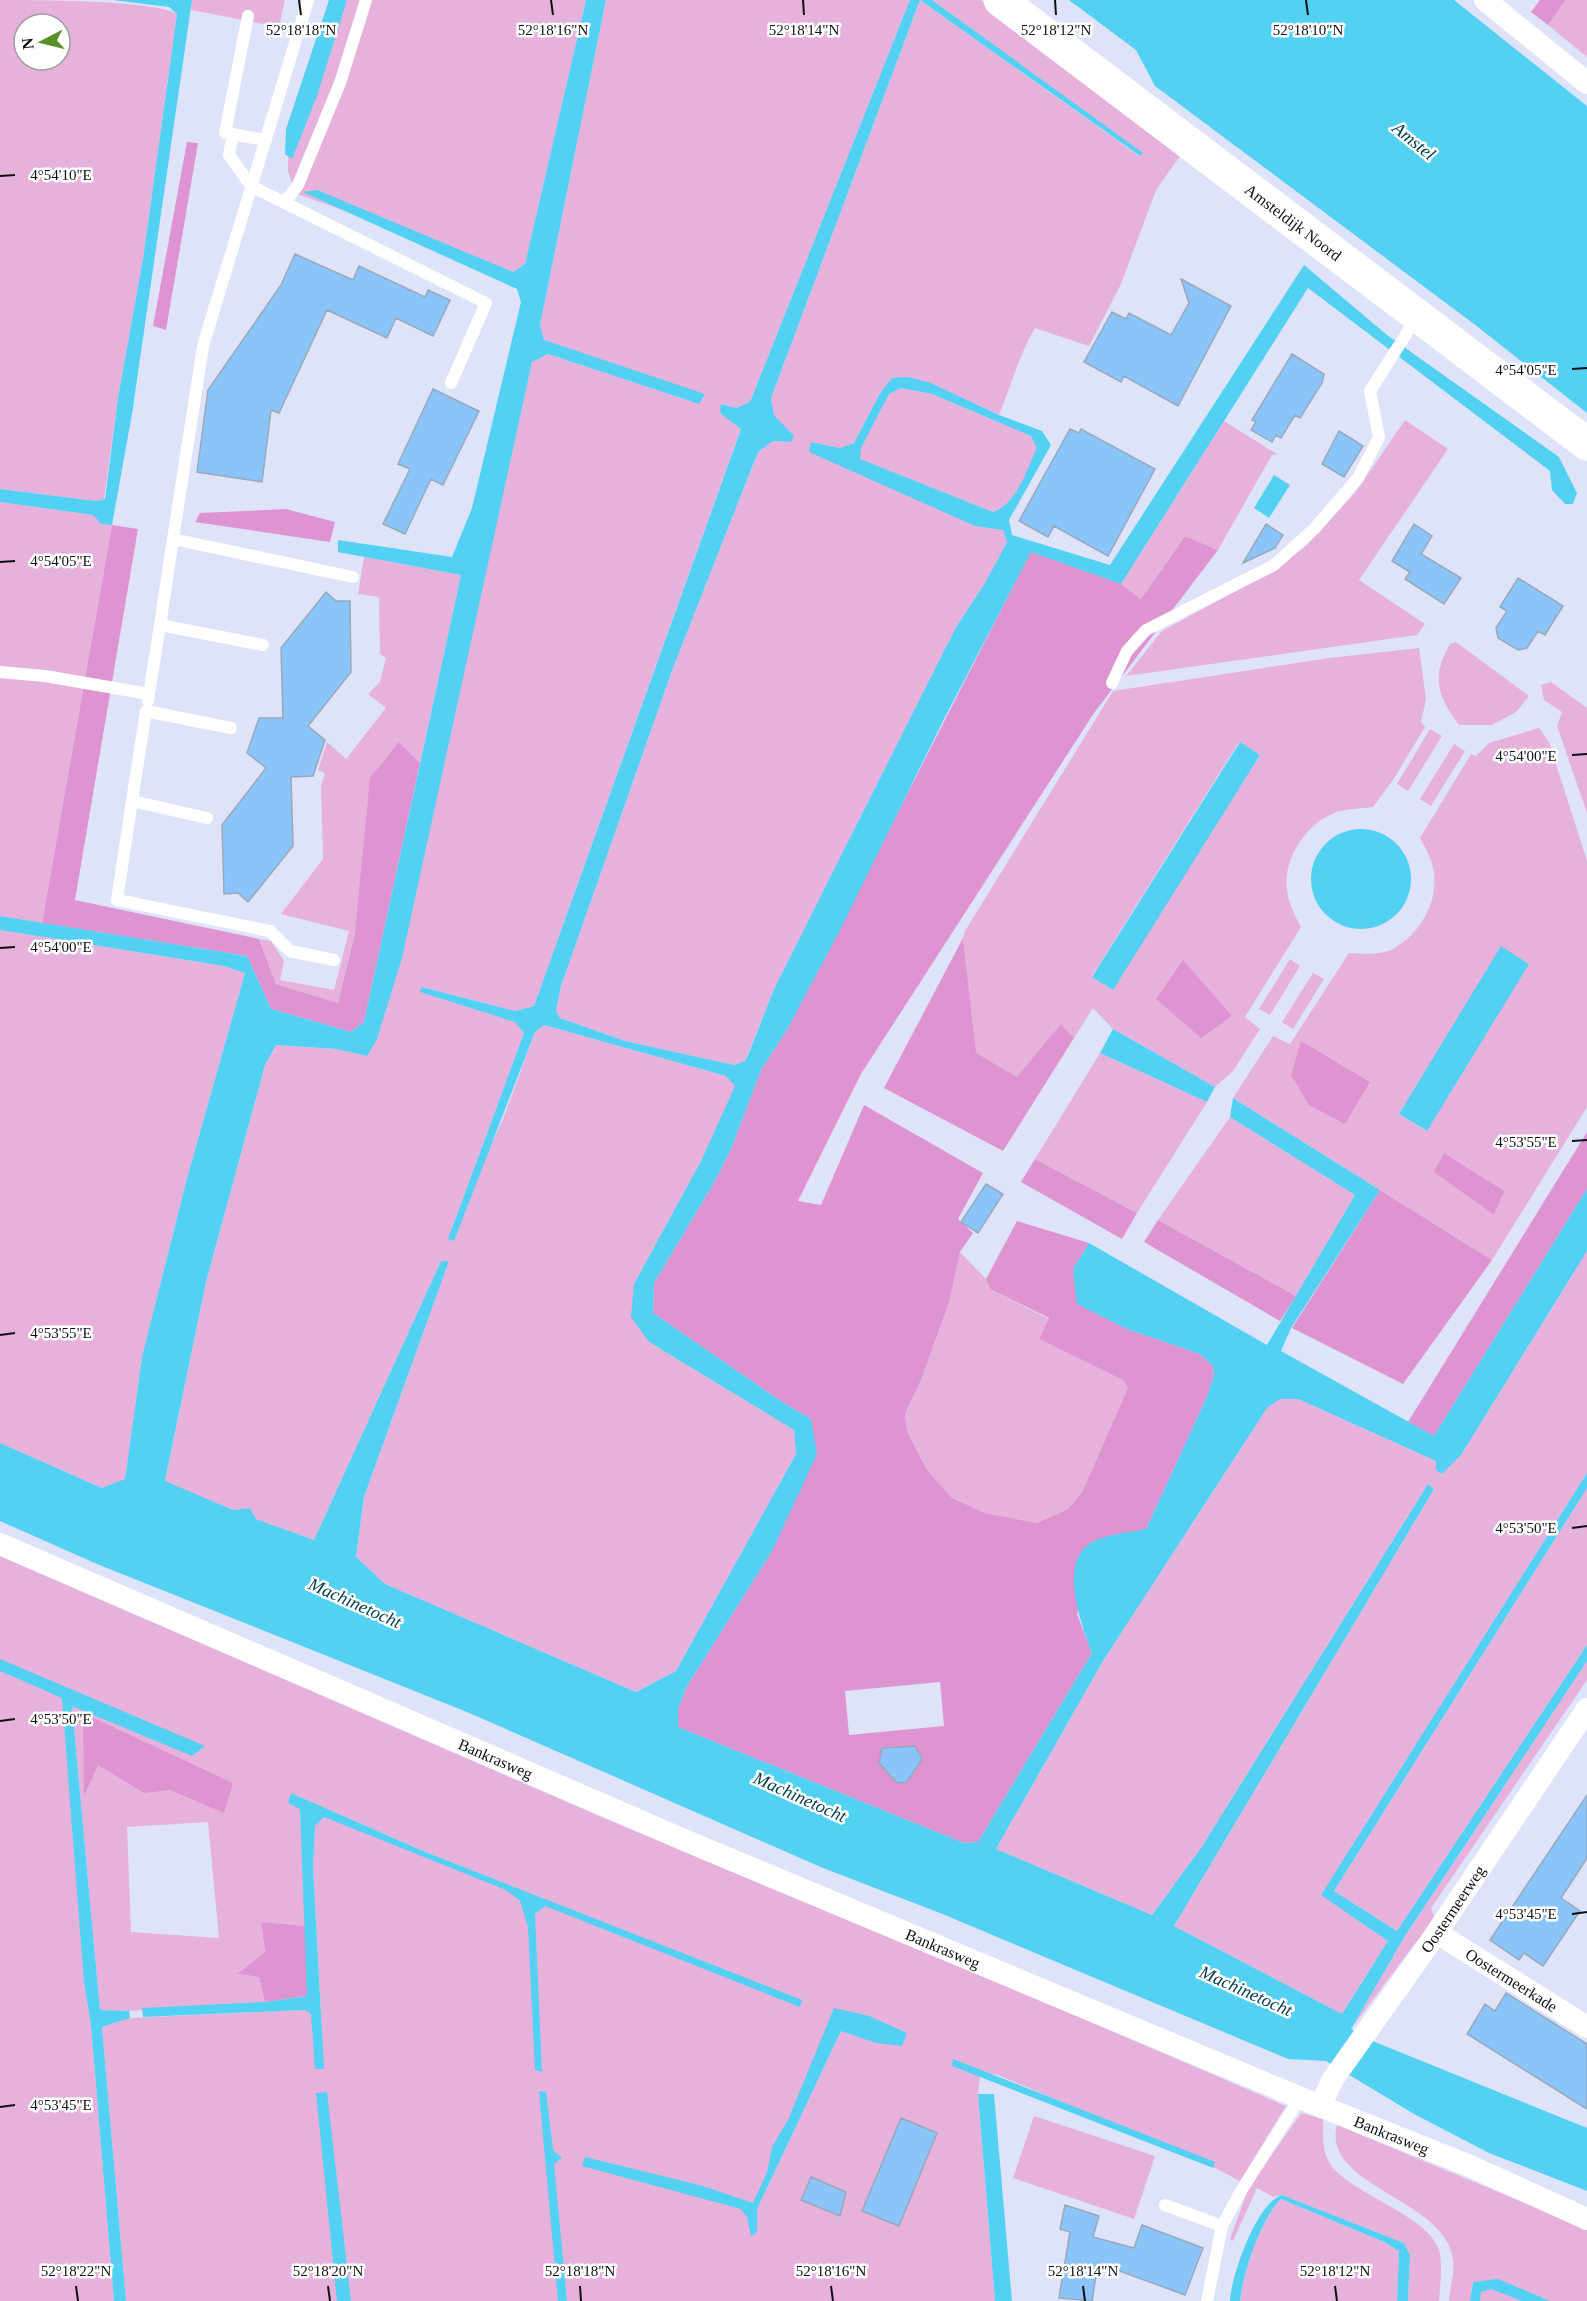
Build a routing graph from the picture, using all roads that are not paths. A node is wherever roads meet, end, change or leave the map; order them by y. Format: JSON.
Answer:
{"nodes":[{"id":1,"x":308,"y":0,"type":"edge"},
{"id":2,"x":366,"y":0,"type":"edge"},
{"id":3,"x":1000,"y":0,"type":"edge"},
{"id":4,"x":1485,"y":0,"type":"edge"},
{"id":5,"x":248,"y":16,"type":"dead end"},
{"id":6,"x":1587,"y":83,"type":"edge"},
{"id":7,"x":233,"y":134,"type":"junction"},
{"id":8,"x":266,"y":140,"type":"junction"},
{"id":9,"x":252,"y":186,"type":"junction"},
{"id":10,"x":284,"y":203,"type":"junction"},
{"id":11,"x":1410,"y":328,"type":"junction"},
{"id":12,"x":451,"y":383,"type":"dead end"},
{"id":13,"x":1587,"y":444,"type":"edge"},
{"id":14,"x":173,"y":539,"type":"junction"},
{"id":15,"x":353,"y":577,"type":"dead end"},
{"id":16,"x":160,"y":625,"type":"junction"},
{"id":17,"x":263,"y":645,"type":"dead end"},
{"id":18,"x":0,"y":672,"type":"edge"},
{"id":19,"x":1112,"y":683,"type":"dead end"},
{"id":20,"x":149,"y":694,"type":"junction"},
{"id":21,"x":146,"y":711,"type":"junction"},
{"id":22,"x":231,"y":728,"type":"dead end"},
{"id":23,"x":132,"y":801,"type":"junction"},
{"id":24,"x":207,"y":818,"type":"dead end"},
{"id":25,"x":334,"y":960,"type":"dead end"},
{"id":26,"x":0,"y":1544,"type":"edge"},
{"id":27,"x":1587,"y":1709,"type":"edge"},
{"id":28,"x":1437,"y":1933,"type":"junction"},
{"id":29,"x":1587,"y":2027,"type":"edge"},
{"id":30,"x":1310,"y":2102,"type":"junction"},
{"id":31,"x":1165,"y":2205,"type":"dead end"},
{"id":32,"x":1587,"y":2219,"type":"edge"},
{"id":33,"x":1222,"y":2226,"type":"junction"},
{"id":34,"x":1207,"y":2301,"type":"edge"}],
"edges":[{"from":1,"to":8,"type":"lane"},
{"from":2,"to":10,"type":"lane"},
{"from":3,"to":11,"type":"street","name":"Amsteldijk Noord"},
{"from":4,"to":6,"type":"street"},
{"from":5,"to":7,"type":"lane"},
{"from":7,"to":8,"type":"lane"},
{"from":7,"to":9,"type":"lane"},
{"from":8,"to":9,"type":"lane"},
{"from":9,"to":10,"type":"lane"},
{"from":9,"to":14,"type":"lane"},
{"from":10,"to":12,"type":"lane"},
{"from":11,"to":13,"type":"street","name":"Amsteldijk Noord"},
{"from":11,"to":19,"type":"lane"},
{"from":14,"to":15,"type":"lane"},
{"from":14,"to":16,"type":"lane"},
{"from":16,"to":17,"type":"lane"},
{"from":16,"to":20,"type":"lane"},
{"from":18,"to":20,"type":"lane"},
{"from":20,"to":21,"type":"lane"},
{"from":21,"to":22,"type":"lane"},
{"from":21,"to":23,"type":"lane"},
{"from":23,"to":24,"type":"lane"},
{"from":23,"to":25,"type":"lane"},
{"from":26,"to":30,"type":"street","name":"Bankrasweg"},
{"from":27,"to":28,"type":"street","name":"Oostermeerweg"},
{"from":28,"to":29,"type":"street","name":"Oostermeerkade"},
{"from":28,"to":30,"type":"street","name":"Oostermeerweg"},
{"from":30,"to":32,"type":"street","name":"Bankrasweg"},
{"from":30,"to":33,"type":"lane"},
{"from":31,"to":33,"type":"lane"},
{"from":33,"to":34,"type":"lane"}]}
